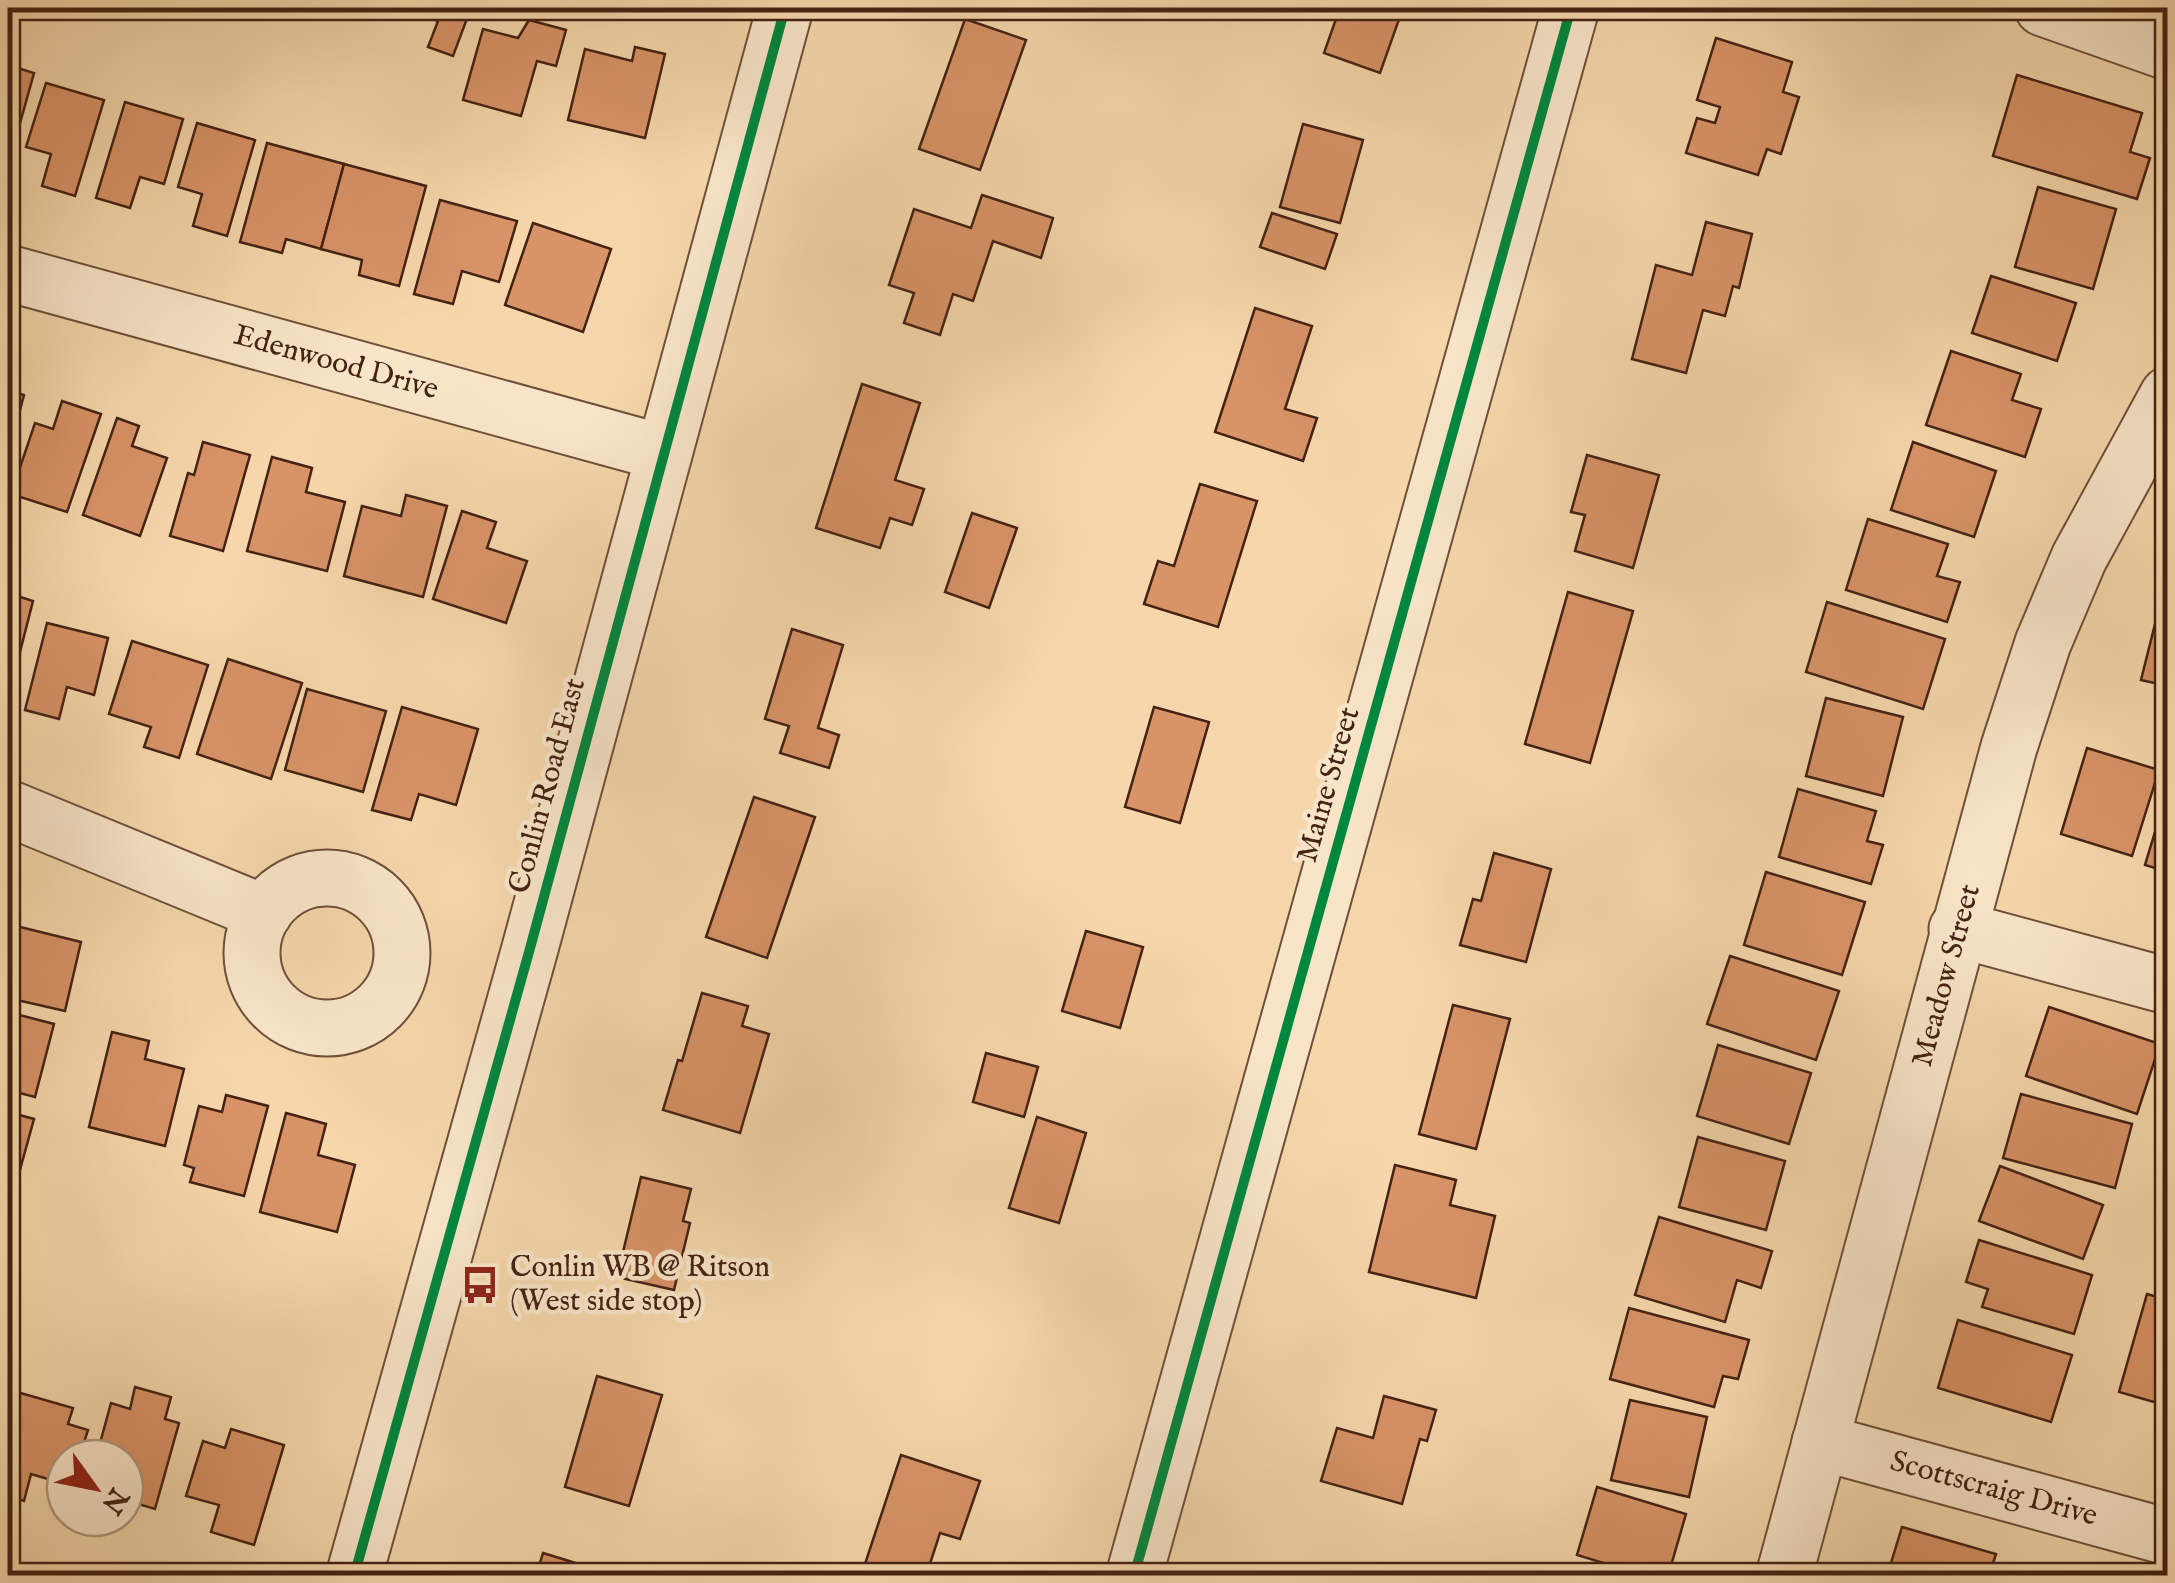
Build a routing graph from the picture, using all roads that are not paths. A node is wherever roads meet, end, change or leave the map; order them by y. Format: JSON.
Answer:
{"nodes":[{"id":1,"x":785,"y":8,"type":"edge"},
{"id":2,"x":1571,"y":8,"type":"edge"},
{"id":3,"x":2043,"y":8,"type":"edge"},
{"id":4,"x":2168,"y":52,"type":"edge"},
{"id":5,"x":8,"y":273,"type":"edge"},
{"id":6,"x":2168,"y":395,"type":"edge"},
{"id":7,"x":664,"y":452,"type":"junction"},
{"id":8,"x":8,"y":808,"type":"edge"},
{"id":9,"x":264,"y":912,"type":"dead end"},
{"id":10,"x":1957,"y":929,"type":"junction"},
{"id":11,"x":2168,"y":986,"type":"edge"},
{"id":12,"x":1820,"y":1442,"type":"junction"},
{"id":13,"x":2168,"y":1538,"type":"edge"},
{"id":14,"x":354,"y":1576,"type":"edge"},
{"id":15,"x":1134,"y":1576,"type":"edge"},
{"id":16,"x":1784,"y":1576,"type":"edge"}],
"edges":[{"from":1,"to":7,"type":"street","name":"Conlin Road East"},
{"from":2,"to":15,"type":"street","name":"Maine Street"},
{"from":3,"to":4,"type":"street"},
{"from":5,"to":7,"type":"street","name":"Edenwood Drive"},
{"from":6,"to":10,"type":"street","name":"Meadow Street"},
{"from":7,"to":14,"type":"street","name":"Conlin Road East"},
{"from":8,"to":9,"type":"street"},
{"from":10,"to":11,"type":"street"},
{"from":10,"to":12,"type":"street","name":"Meadow Street"},
{"from":12,"to":13,"type":"street","name":"Scottscraig Drive"},
{"from":12,"to":16,"type":"street","name":"Meadow Street"}]}
